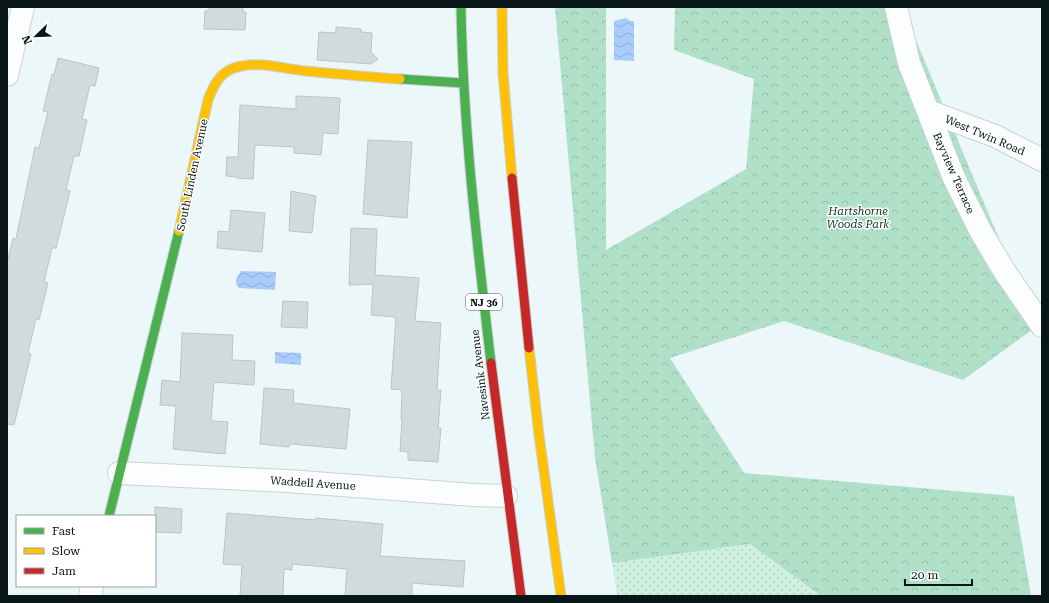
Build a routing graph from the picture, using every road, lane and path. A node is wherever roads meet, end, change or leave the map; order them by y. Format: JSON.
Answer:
{"nodes":[{"id":1,"x":23,"y":7,"type":"edge"},
{"id":2,"x":461,"y":7,"type":"edge"},
{"id":3,"x":502,"y":7,"type":"edge"},
{"id":4,"x":896,"y":7,"type":"edge"},
{"id":5,"x":7,"y":75,"type":"edge"},
{"id":6,"x":463,"y":83,"type":"junction"},
{"id":7,"x":928,"y":111,"type":"junction"},
{"id":8,"x":1042,"y":160,"type":"edge"},
{"id":9,"x":1042,"y":326,"type":"edge"},
{"id":10,"x":119,"y":473,"type":"junction"},
{"id":11,"x":506,"y":496,"type":"junction"},
{"id":12,"x":109,"y":515,"type":"edge"},
{"id":13,"x":521,"y":596,"type":"edge"},
{"id":14,"x":562,"y":596,"type":"edge"}],
"edges":[{"from":1,"to":5,"type":"street"},
{"from":2,"to":6,"type":"main road","name":"Navesink Avenue","number":"NJ 36"},
{"from":3,"to":14,"type":"main road"},
{"from":4,"to":7,"type":"street","name":"Bayview Terrace"},
{"from":6,"to":10,"type":"main road","name":"South Linden Avenue"},
{"from":6,"to":11,"type":"main road","name":"Navesink Avenue","number":"NJ 36"},
{"from":7,"to":8,"type":"street","name":"West Twin Road"},
{"from":7,"to":9,"type":"street","name":"Bayview Terrace"},
{"from":10,"to":11,"type":"street","name":"Waddell Avenue"},
{"from":10,"to":12,"type":"main road","name":"South Linden Avenue"},
{"from":11,"to":13,"type":"main road","name":"Navesink Avenue","number":"NJ 36"}]}
